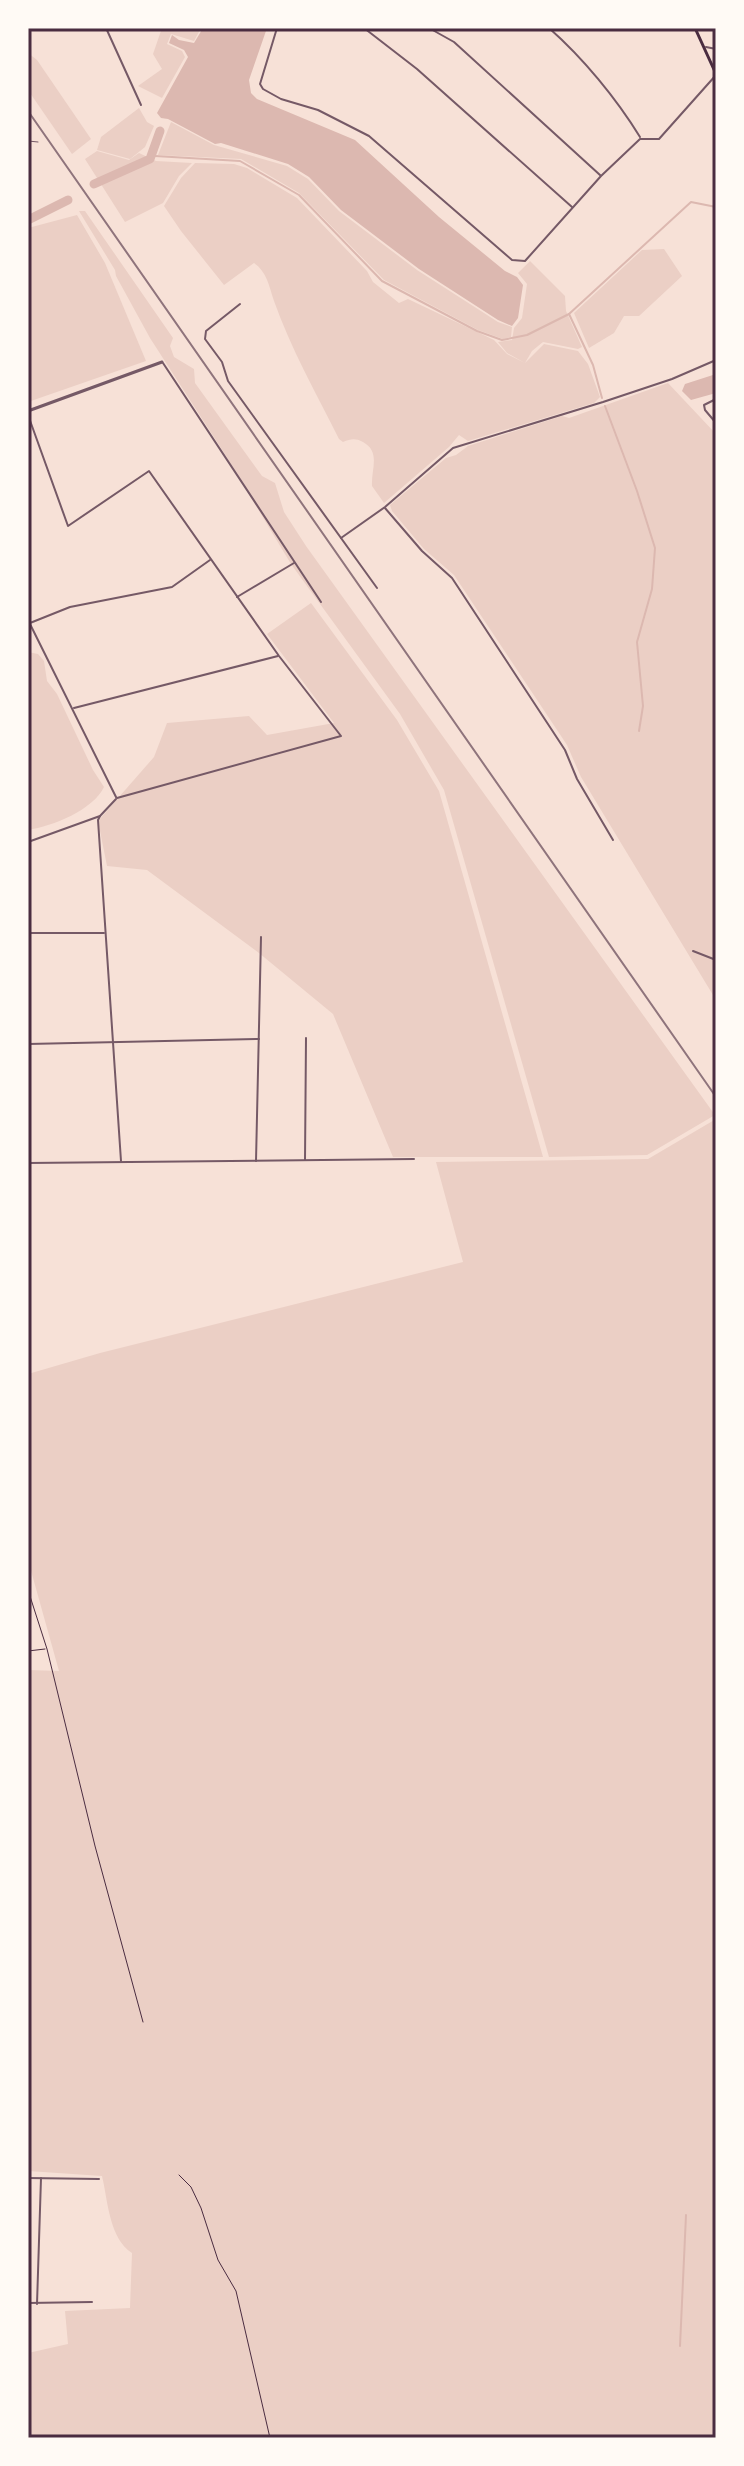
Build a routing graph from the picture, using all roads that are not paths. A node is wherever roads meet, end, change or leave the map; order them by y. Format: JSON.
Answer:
{"nodes":[{"id":1,"x":106,"y":28,"type":"edge"},
{"id":2,"x":277,"y":28,"type":"edge"},
{"id":3,"x":364,"y":28,"type":"edge"},
{"id":4,"x":429,"y":28,"type":"edge"},
{"id":5,"x":549,"y":28,"type":"edge"},
{"id":6,"x":695,"y":28,"type":"edge"},
{"id":7,"x":704,"y":47,"type":"junction"},
{"id":8,"x":716,"y":49,"type":"edge"},
{"id":9,"x":716,"y":75,"type":"edge"},
{"id":10,"x":141,"y":105,"type":"dead end"},
{"id":11,"x":640,"y":139,"type":"junction"},
{"id":12,"x":28,"y":141,"type":"edge"},
{"id":13,"x":38,"y":142,"type":"dead end"},
{"id":14,"x":601,"y":176,"type":"junction"},
{"id":15,"x":572,"y":207,"type":"junction"},
{"id":16,"x":240,"y":304,"type":"dead end"},
{"id":17,"x":716,"y":360,"type":"edge"},
{"id":18,"x":162,"y":362,"type":"joint"},
{"id":19,"x":716,"y":399,"type":"edge"},
{"id":20,"x":28,"y":413,"type":"edge"},
{"id":21,"x":716,"y":423,"type":"edge"},
{"id":22,"x":385,"y":507,"type":"junction"},
{"id":23,"x":341,"y":538,"type":"junction"},
{"id":24,"x":210,"y":560,"type":"junction"},
{"id":25,"x":295,"y":562,"type":"junction"},
{"id":26,"x":377,"y":588,"type":"dead end"},
{"id":27,"x":237,"y":597,"type":"junction"},
{"id":28,"x":321,"y":602,"type":"dead end"},
{"id":29,"x":29,"y":621,"type":"edge"},
{"id":30,"x":279,"y":656,"type":"junction"},
{"id":31,"x":74,"y":708,"type":"junction"},
{"id":32,"x":117,"y":798,"type":"junction"},
{"id":33,"x":100,"y":816,"type":"junction"},
{"id":34,"x":613,"y":840,"type":"dead end"},
{"id":35,"x":29,"y":842,"type":"edge"},
{"id":36,"x":28,"y":932,"type":"edge"},
{"id":37,"x":105,"y":933,"type":"junction"},
{"id":38,"x":261,"y":937,"type":"dead end"},
{"id":39,"x":693,"y":951,"type":"dead end"},
{"id":40,"x":716,"y":960,"type":"edge"},
{"id":41,"x":306,"y":1038,"type":"dead end"},
{"id":42,"x":259,"y":1039,"type":"junction"},
{"id":43,"x":113,"y":1043,"type":"junction"},
{"id":44,"x":28,"y":1044,"type":"edge"},
{"id":45,"x":414,"y":1159,"type":"dead end"},
{"id":46,"x":121,"y":1161,"type":"junction"},
{"id":47,"x":305,"y":1161,"type":"junction"},
{"id":48,"x":256,"y":1162,"type":"junction"},
{"id":49,"x":28,"y":1163,"type":"edge"},
{"id":50,"x":28,"y":2178,"type":"edge"},
{"id":51,"x":41,"y":2178,"type":"junction"},
{"id":52,"x":99,"y":2179,"type":"dead end"},
{"id":53,"x":92,"y":2302,"type":"dead end"},
{"id":54,"x":28,"y":2303,"type":"edge"},
{"id":55,"x":37,"y":2304,"type":"junction"}],
"edges":[{"from":1,"to":10,"type":"street"},
{"from":2,"to":15,"type":"street"},
{"from":3,"to":15,"type":"street"},
{"from":4,"to":14,"type":"street"},
{"from":5,"to":11,"type":"street"},
{"from":6,"to":7,"type":"main road"},
{"from":7,"to":8,"type":"street"},
{"from":7,"to":9,"type":"main road"},
{"from":9,"to":11,"type":"street"},
{"from":11,"to":14,"type":"street"},
{"from":12,"to":13,"type":"lane"},
{"from":14,"to":15,"type":"street"},
{"from":16,"to":23,"type":"street"},
{"from":17,"to":22,"type":"street"},
{"from":18,"to":20,"type":"street"},
{"from":18,"to":25,"type":"street"},
{"from":19,"to":21,"type":"street"},
{"from":20,"to":24,"type":"street"},
{"from":22,"to":23,"type":"street"},
{"from":22,"to":34,"type":"street"},
{"from":23,"to":26,"type":"street"},
{"from":24,"to":27,"type":"street"},
{"from":24,"to":29,"type":"street"},
{"from":25,"to":27,"type":"street"},
{"from":25,"to":28,"type":"street"},
{"from":27,"to":30,"type":"street"},
{"from":29,"to":31,"type":"street"},
{"from":30,"to":31,"type":"street"},
{"from":30,"to":32,"type":"street"},
{"from":31,"to":32,"type":"street"},
{"from":32,"to":33,"type":"street"},
{"from":33,"to":35,"type":"street"},
{"from":33,"to":37,"type":"street"},
{"from":35,"to":36,"type":"street"},
{"from":36,"to":37,"type":"street"},
{"from":37,"to":43,"type":"street"},
{"from":38,"to":42,"type":"street"},
{"from":39,"to":40,"type":"street"},
{"from":41,"to":47,"type":"street"},
{"from":42,"to":43,"type":"street"},
{"from":42,"to":48,"type":"street"},
{"from":43,"to":44,"type":"street"},
{"from":43,"to":46,"type":"street"},
{"from":45,"to":47,"type":"street"},
{"from":46,"to":48,"type":"street"},
{"from":46,"to":49,"type":"street"},
{"from":47,"to":48,"type":"street"},
{"from":50,"to":51,"type":"street"},
{"from":51,"to":52,"type":"street"},
{"from":51,"to":55,"type":"street"},
{"from":53,"to":55,"type":"street"},
{"from":54,"to":55,"type":"street"}]}
